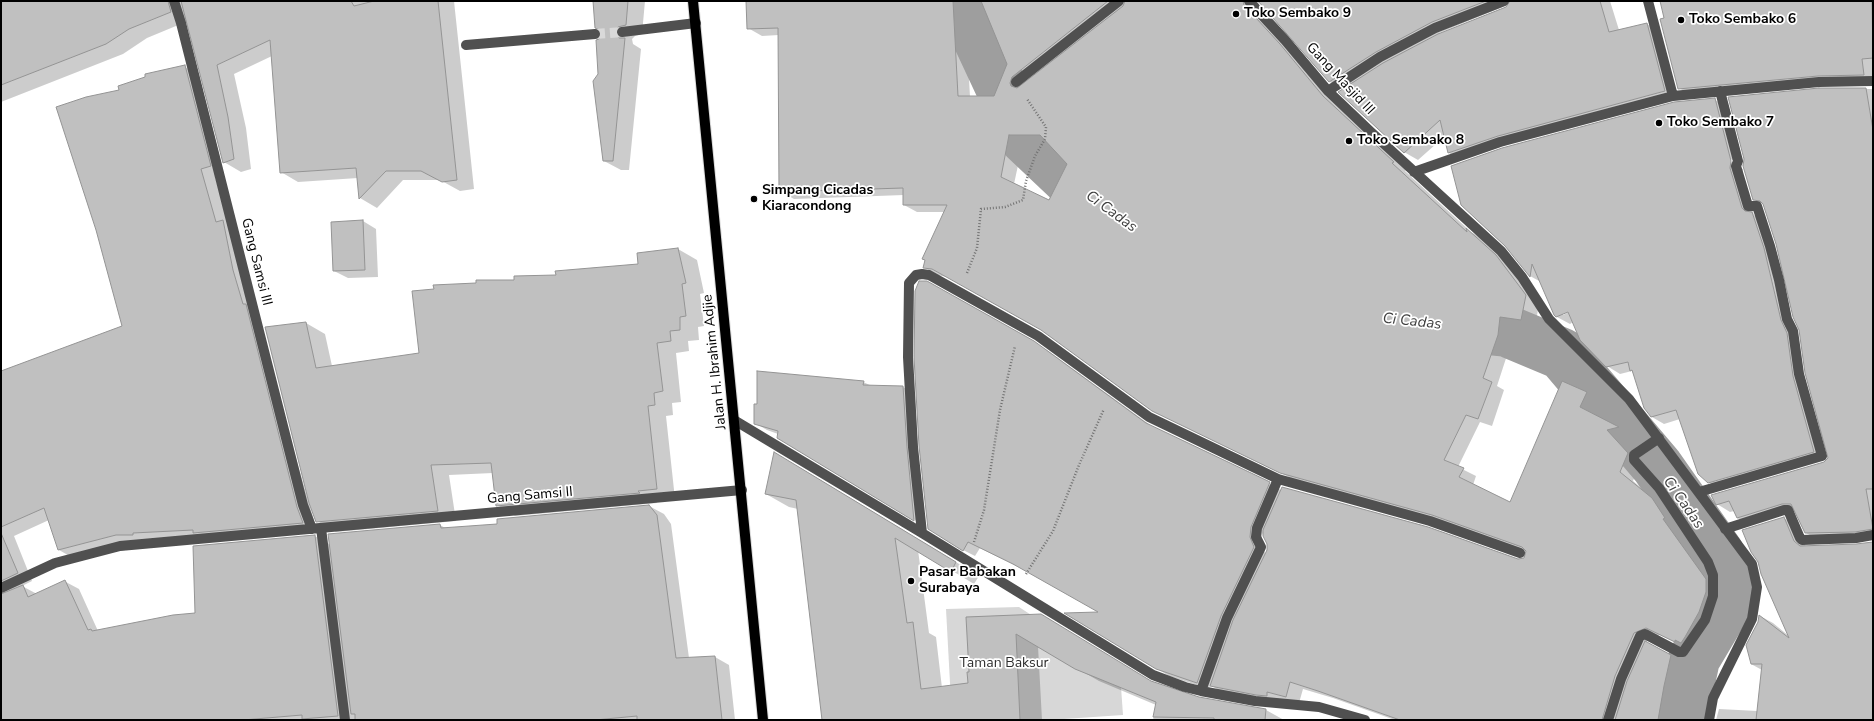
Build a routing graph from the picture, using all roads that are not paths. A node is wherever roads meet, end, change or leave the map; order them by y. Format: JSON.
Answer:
{"nodes":[{"id":1,"x":174,"y":1,"type":"edge"},
{"id":2,"x":693,"y":1,"type":"edge"},
{"id":3,"x":1119,"y":1,"type":"edge"},
{"id":4,"x":1249,"y":1,"type":"edge"},
{"id":5,"x":1504,"y":1,"type":"edge"},
{"id":6,"x":1648,"y":1,"type":"edge"},
{"id":7,"x":696,"y":23,"type":"junction"},
{"id":8,"x":622,"y":32,"type":"tunnel mouth"},
{"id":9,"x":595,"y":34,"type":"tunnel mouth"},
{"id":10,"x":466,"y":46,"type":"dead end"},
{"id":11,"x":1873,"y":81,"type":"edge"},
{"id":12,"x":1016,"y":82,"type":"road end"},
{"id":13,"x":1328,"y":91,"type":"junction"},
{"id":14,"x":1720,"y":91,"type":"junction"},
{"id":15,"x":1673,"y":96,"type":"junction"},
{"id":16,"x":1414,"y":172,"type":"junction"},
{"id":17,"x":734,"y":420,"type":"junction"},
{"id":18,"x":1656,"y":440,"type":"junction"},
{"id":19,"x":1278,"y":479,"type":"junction"},
{"id":20,"x":742,"y":490,"type":"junction"},
{"id":21,"x":1699,"y":492,"type":"junction"},
{"id":22,"x":316,"y":528,"type":"junction"},
{"id":23,"x":1725,"y":529,"type":"junction"},
{"id":24,"x":922,"y":533,"type":"junction"},
{"id":25,"x":1873,"y":536,"type":"edge"},
{"id":26,"x":1520,"y":553,"type":"dead end"},
{"id":27,"x":1,"y":588,"type":"edge"},
{"id":28,"x":1201,"y":691,"type":"junction"},
{"id":29,"x":345,"y":720,"type":"edge"},
{"id":30,"x":763,"y":720,"type":"edge"},
{"id":31,"x":1365,"y":720,"type":"edge"},
{"id":32,"x":1608,"y":720,"type":"edge"},
{"id":33,"x":1709,"y":720,"type":"edge"}],
"edges":[{"from":1,"to":22,"type":"street","name":"Gang Samsi III"},
{"from":2,"to":7,"type":"main road","name":"Jalan H. Ibrahim Adjie"},
{"from":3,"to":12,"type":"street"},
{"from":4,"to":13,"type":"street","name":"Gang Masjid III"},
{"from":5,"to":13,"type":"street"},
{"from":6,"to":15,"type":"street"},
{"from":7,"to":8,"type":"street"},
{"from":7,"to":17,"type":"main road","name":"Jalan H. Ibrahim Adjie"},
{"from":9,"to":10,"type":"street"},
{"from":11,"to":14,"type":"street"},
{"from":13,"to":16,"type":"street","name":"Gang Masjid III"},
{"from":14,"to":15,"type":"street"},
{"from":14,"to":21,"type":"street"},
{"from":15,"to":16,"type":"street"},
{"from":16,"to":18,"type":"street","name":"Gang Masjid III"},
{"from":17,"to":20,"type":"main road","name":"Jalan H. Ibrahim Adjie"},
{"from":17,"to":24,"type":"street"},
{"from":18,"to":21,"type":"street","name":"Gang Masjid III"},
{"from":18,"to":32,"type":"street"},
{"from":19,"to":24,"type":"street"},
{"from":19,"to":26,"type":"street"},
{"from":19,"to":28,"type":"street"},
{"from":20,"to":22,"type":"street","name":"Gang Samsi II"},
{"from":20,"to":30,"type":"main road","name":"Jalan H. Ibrahim Adjie"},
{"from":21,"to":23,"type":"street","name":"Gang Masjid III"},
{"from":22,"to":27,"type":"street","name":"Gang Samsi II"},
{"from":22,"to":29,"type":"street","name":"Gang Samsi III"},
{"from":23,"to":25,"type":"street"},
{"from":23,"to":33,"type":"street","name":"Gang Masjid III"},
{"from":24,"to":28,"type":"street"},
{"from":28,"to":31,"type":"street"}]}
